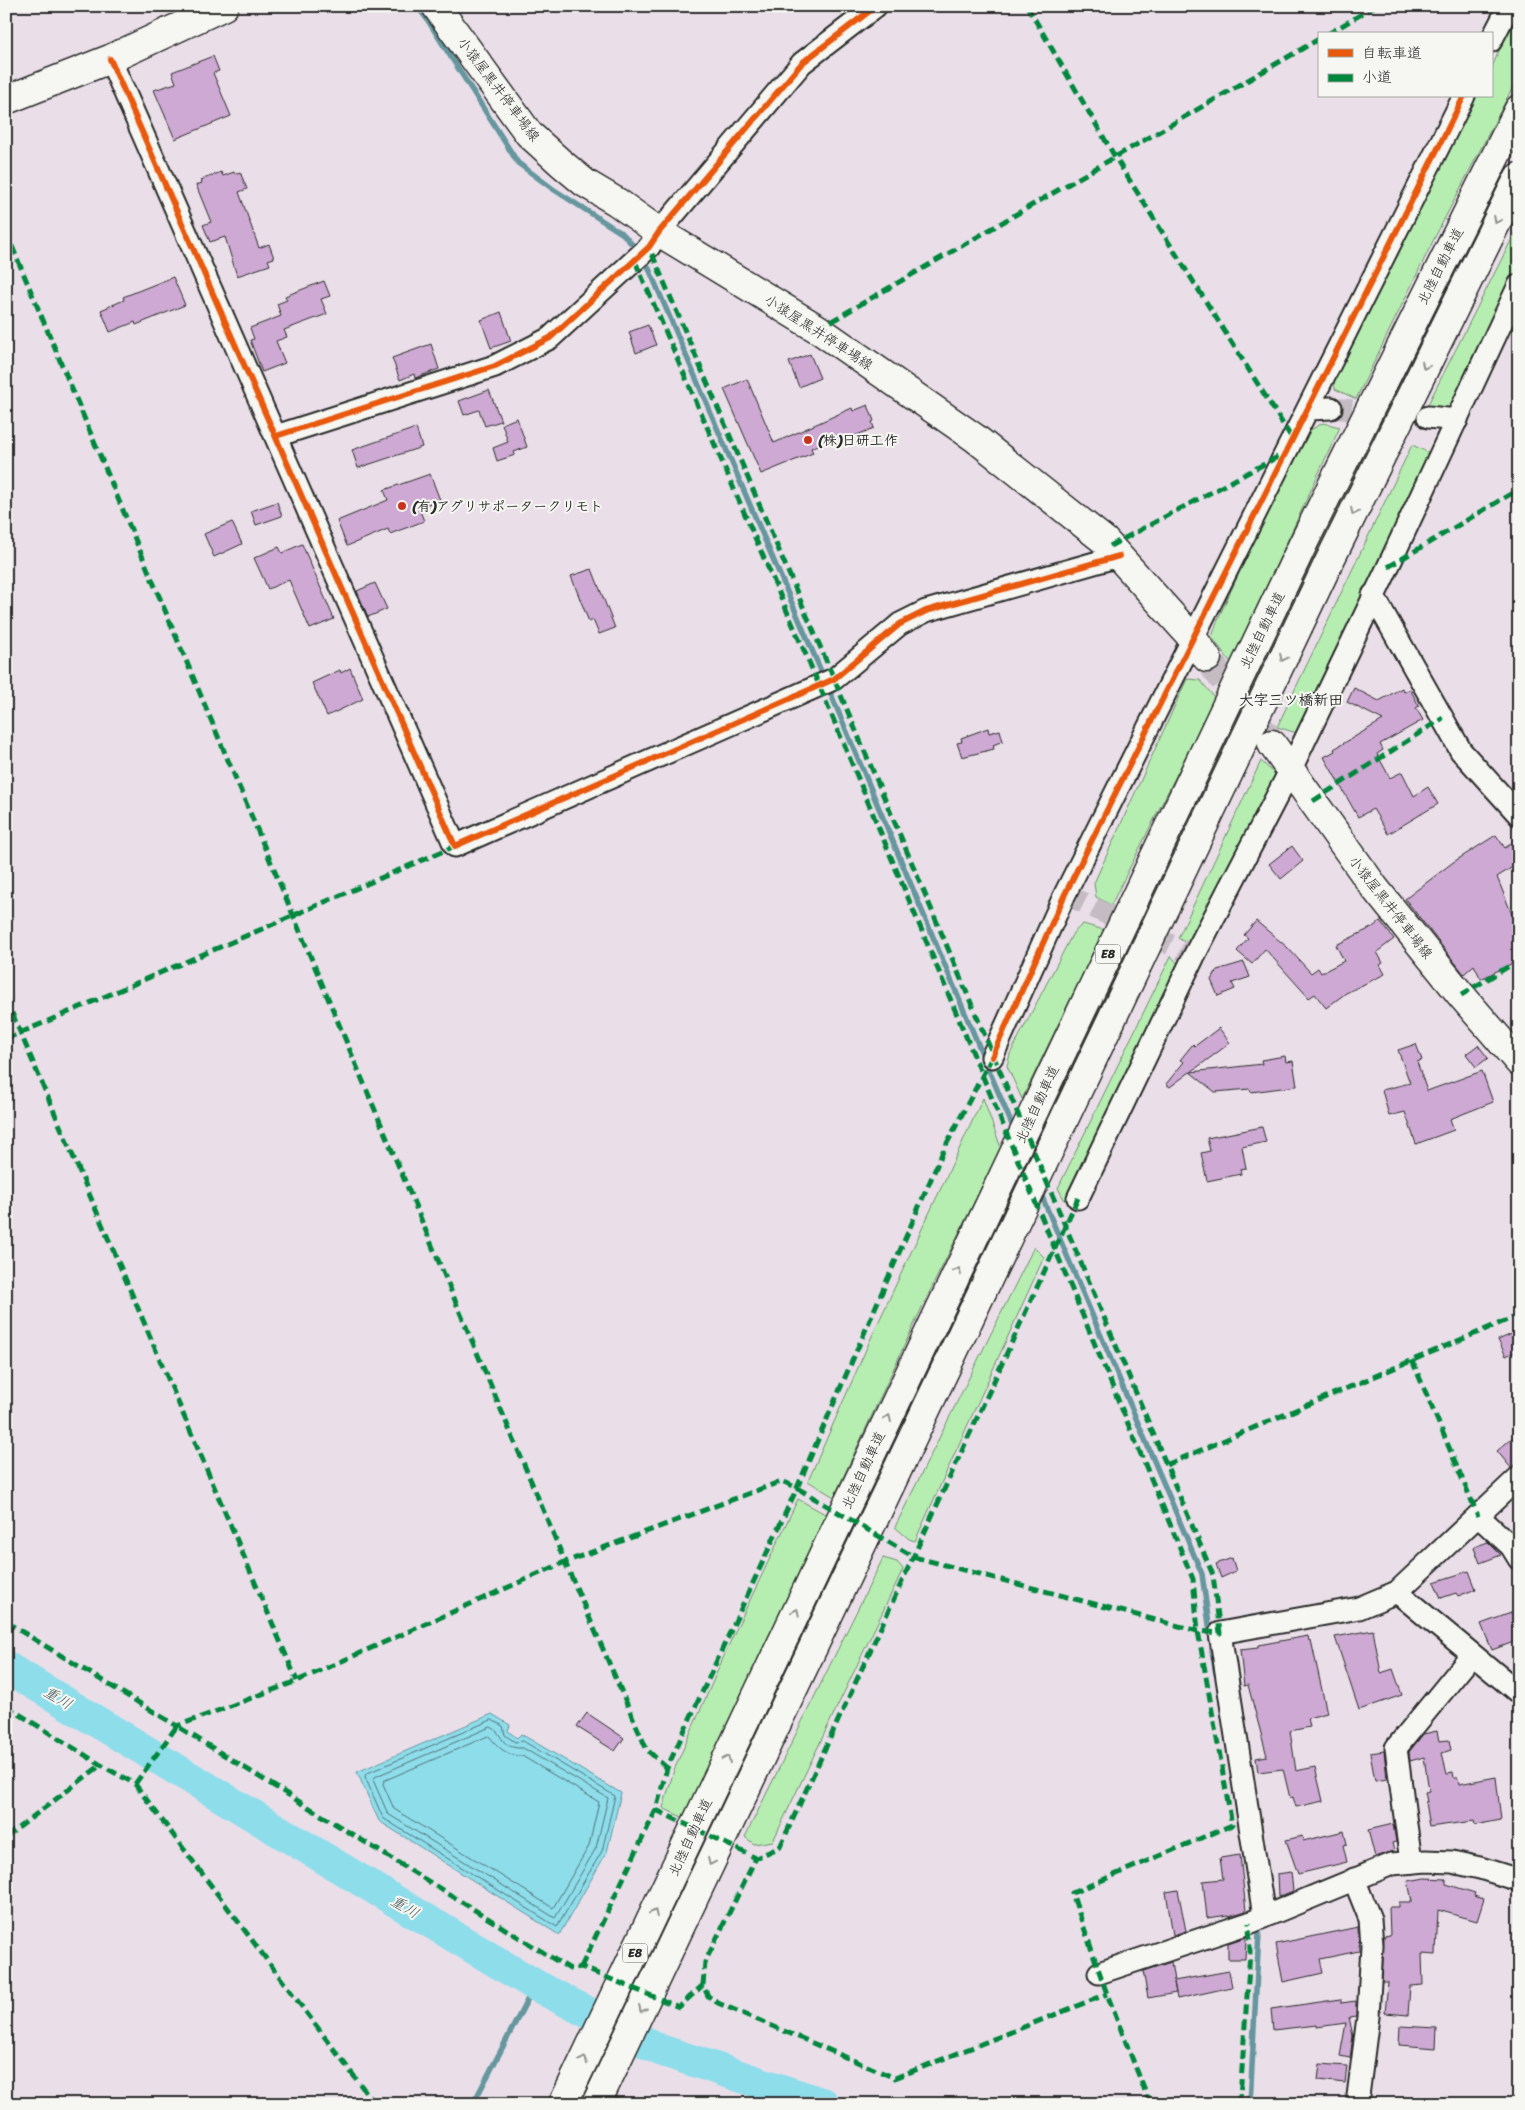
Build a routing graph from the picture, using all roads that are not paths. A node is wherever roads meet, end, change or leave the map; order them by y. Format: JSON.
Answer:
{"nodes":[{"id":1,"x":224,"y":6,"type":"edge"},
{"id":2,"x":436,"y":6,"type":"edge"},
{"id":3,"x":876,"y":6,"type":"edge"},
{"id":4,"x":1509,"y":6,"type":"edge"},
{"id":5,"x":1492,"y":39,"type":"edge"},
{"id":6,"x":110,"y":59,"type":"junction"},
{"id":7,"x":1463,"y":98,"type":"edge"},
{"id":8,"x":6,"y":100,"type":"edge"},
{"id":9,"x":1519,"y":109,"type":"edge"},
{"id":10,"x":1519,"y":177,"type":"edge"},
{"id":11,"x":659,"y":232,"type":"junction"},
{"id":12,"x":1519,"y":285,"type":"edge"},
{"id":13,"x":1331,"y":408,"type":"tunnel mouth"},
{"id":14,"x":1309,"y":409,"type":"junction"},
{"id":15,"x":1428,"y":417,"type":"tunnel mouth"},
{"id":16,"x":1457,"y":420,"type":"junction"},
{"id":17,"x":276,"y":436,"type":"junction"},
{"id":18,"x":1119,"y":556,"type":"junction"},
{"id":19,"x":1373,"y":595,"type":"junction"},
{"id":20,"x":1200,"y":649,"type":"junction"},
{"id":21,"x":1272,"y":744,"type":"tunnel mouth"},
{"id":22,"x":1291,"y":770,"type":"junction"},
{"id":23,"x":1519,"y":815,"type":"edge"},
{"id":24,"x":992,"y":1057,"type":"dead end"},
{"id":25,"x":1519,"y":1062,"type":"edge"},
{"id":26,"x":1078,"y":1198,"type":"dead end"},
{"id":27,"x":1519,"y":1477,"type":"edge"},
{"id":28,"x":1478,"y":1516,"type":"junction"},
{"id":29,"x":1519,"y":1559,"type":"edge"},
{"id":30,"x":1397,"y":1592,"type":"junction"},
{"id":31,"x":1472,"y":1656,"type":"junction"},
{"id":32,"x":1519,"y":1693,"type":"edge"},
{"id":33,"x":1411,"y":1862,"type":"junction"},
{"id":34,"x":1354,"y":1879,"type":"junction"},
{"id":35,"x":1519,"y":1880,"type":"edge"},
{"id":36,"x":1264,"y":1916,"type":"junction"},
{"id":37,"x":1099,"y":1973,"type":"dead end"},
{"id":38,"x":563,"y":2104,"type":"edge"},
{"id":39,"x":596,"y":2104,"type":"edge"},
{"id":40,"x":1357,"y":2104,"type":"edge"}],
"edges":[{"from":1,"to":6,"type":"main road"},
{"from":2,"to":11,"type":"main road","name":"小猿屋黒井停車場線"},
{"from":3,"to":11,"type":"street"},
{"from":4,"to":5,"type":"street"},
{"from":6,"to":8,"type":"main road"},
{"from":6,"to":17,"type":"street"},
{"from":7,"to":14,"type":"street"},
{"from":38,"to":9,"type":"main road","name":"北陸自動車道","number":"E8","one_way":true},
{"from":10,"to":39,"type":"main road","number":"E8","one_way":true},
{"from":11,"to":17,"type":"street"},
{"from":11,"to":18,"type":"main road","name":"小猿屋黒井停車場線"},
{"from":12,"to":16,"type":"street"},
{"from":13,"to":14,"type":"street"},
{"from":14,"to":20,"type":"street"},
{"from":15,"to":16,"type":"street"},
{"from":16,"to":19,"type":"street"},
{"from":17,"to":18,"type":"street"},
{"from":18,"to":20,"type":"main road","name":"小猿屋黒井停車場線"},
{"from":19,"to":22,"type":"street"},
{"from":19,"to":23,"type":"street"},
{"from":20,"to":24,"type":"street"},
{"from":21,"to":22,"type":"main road","name":"小猿屋黒井停車場線"},
{"from":22,"to":25,"type":"main road","name":"小猿屋黒井停車場線"},
{"from":22,"to":26,"type":"street"},
{"from":27,"to":28,"type":"street"},
{"from":28,"to":29,"type":"street"},
{"from":28,"to":30,"type":"street"},
{"from":30,"to":31,"type":"street"},
{"from":30,"to":36,"type":"street"},
{"from":31,"to":32,"type":"street"},
{"from":31,"to":33,"type":"street"},
{"from":33,"to":34,"type":"street"},
{"from":33,"to":35,"type":"street"},
{"from":34,"to":36,"type":"street"},
{"from":34,"to":40,"type":"street"},
{"from":36,"to":37,"type":"street"}]}
